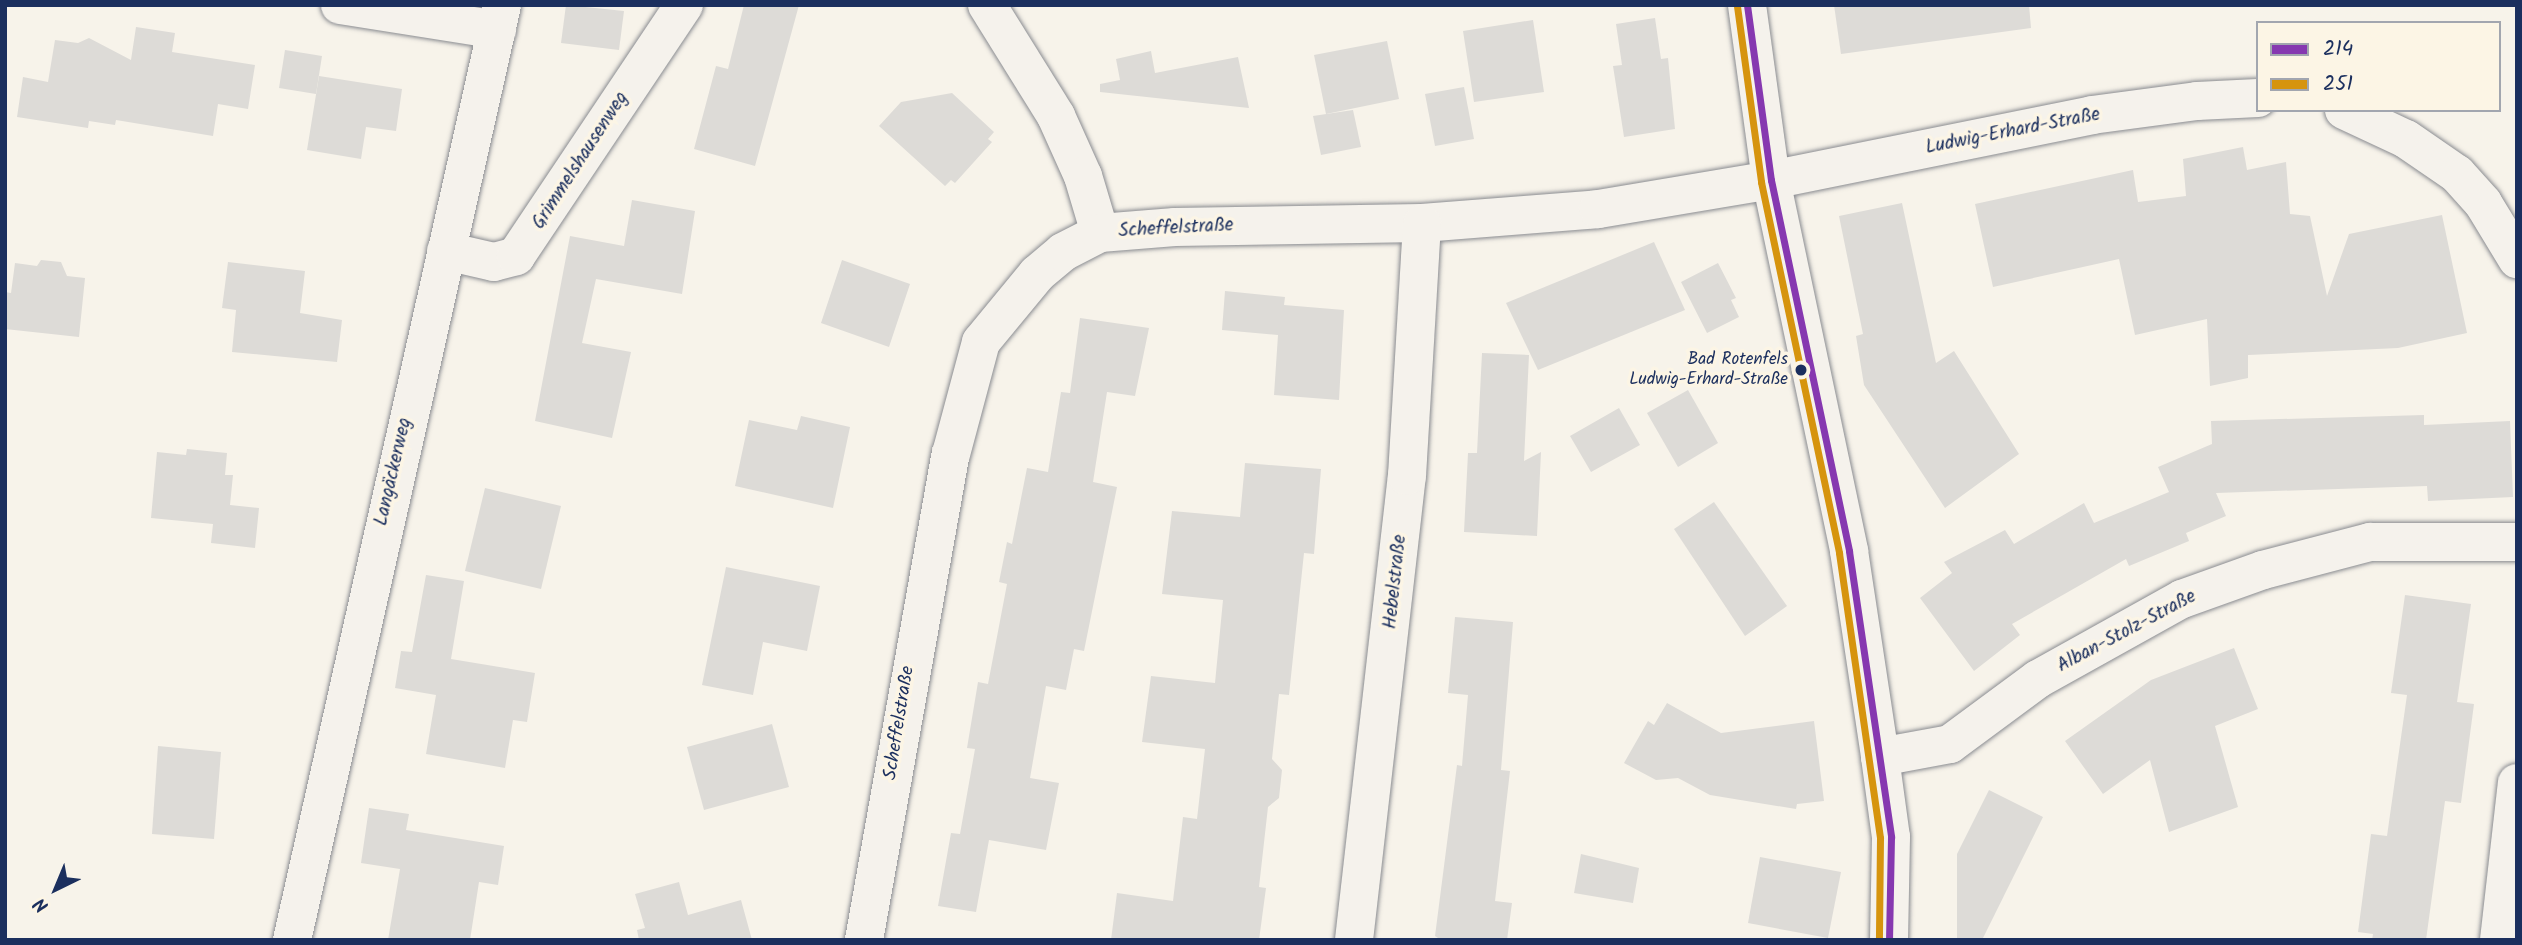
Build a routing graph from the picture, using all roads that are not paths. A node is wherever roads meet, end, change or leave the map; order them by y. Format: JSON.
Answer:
{"nodes":[{"id":1,"x":340,"y":5,"type":"edge"},
{"id":2,"x":684,"y":5,"type":"edge"},
{"id":3,"x":987,"y":5,"type":"edge"},
{"id":4,"x":1747,"y":5,"type":"edge"},
{"id":5,"x":499,"y":18,"type":"edge"},
{"id":6,"x":2256,"y":99,"type":"edge"},
{"id":7,"x":2348,"y":112,"type":"edge"},
{"id":8,"x":1771,"y":180,"type":"junction"},
{"id":9,"x":1422,"y":223,"type":"junction"},
{"id":10,"x":1100,"y":233,"type":"junction"},
{"id":11,"x":446,"y":251,"type":"junction"},
{"id":12,"x":2517,"y":260,"type":"edge"},
{"id":13,"x":2517,"y":542,"type":"edge"},
{"id":14,"x":1880,"y":757,"type":"junction"},
{"id":15,"x":2517,"y":783,"type":"edge"},
{"id":16,"x":292,"y":940,"type":"edge"},
{"id":17,"x":864,"y":940,"type":"edge"},
{"id":18,"x":1354,"y":940,"type":"edge"},
{"id":19,"x":1889,"y":940,"type":"edge"},
{"id":20,"x":2499,"y":940,"type":"edge"}],
"edges":[{"from":1,"to":5,"type":"street"},
{"from":2,"to":11,"type":"street","name":"Grimmelshausenweg"},
{"from":3,"to":10,"type":"street"},
{"from":4,"to":8,"type":"street"},
{"from":5,"to":11,"type":"street","name":"Langäckerweg"},
{"from":6,"to":8,"type":"street","name":"Ludwig-Erhard-Straße"},
{"from":7,"to":12,"type":"street"},
{"from":8,"to":9,"type":"street","name":"Scheffelstraße"},
{"from":8,"to":14,"type":"street"},
{"from":9,"to":10,"type":"street","name":"Scheffelstraße"},
{"from":9,"to":18,"type":"street","name":"Hebelstraße"},
{"from":10,"to":17,"type":"street","name":"Scheffelstraße"},
{"from":11,"to":16,"type":"street","name":"Langäckerweg"},
{"from":13,"to":14,"type":"street","name":"Alban-Stolz-Straße"},
{"from":14,"to":19,"type":"street"},
{"from":15,"to":20,"type":"street"}]}
